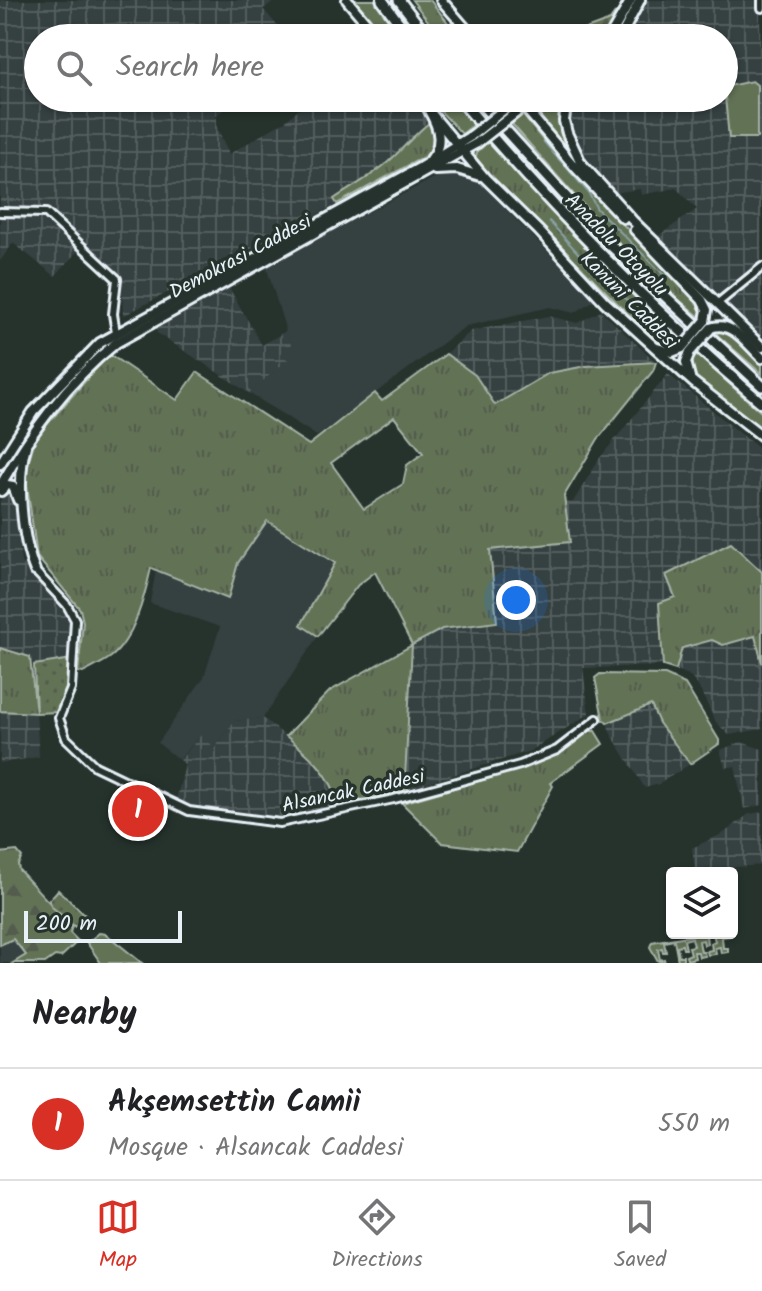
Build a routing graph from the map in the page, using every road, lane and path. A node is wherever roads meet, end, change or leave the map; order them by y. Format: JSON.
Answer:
{"nodes":[{"id":1,"x":347,"y":0,"type":"edge"},
{"id":2,"x":382,"y":0,"type":"edge"},
{"id":3,"x":399,"y":0,"type":"edge"},
{"id":4,"x":439,"y":0,"type":"edge"},
{"id":5,"x":631,"y":0,"type":"edge"},
{"id":6,"x":640,"y":0,"type":"edge"},
{"id":7,"x":762,"y":0,"type":"edge"},
{"id":8,"x":762,"y":8,"type":"edge"},
{"id":9,"x":367,"y":24,"type":"edge"},
{"id":10,"x":400,"y":24,"type":"edge"},
{"id":11,"x":417,"y":24,"type":"edge"},
{"id":12,"x":459,"y":24,"type":"edge"},
{"id":13,"x":618,"y":24,"type":"edge"},
{"id":14,"x":621,"y":24,"type":"edge"},
{"id":15,"x":430,"y":112,"type":"joint"},
{"id":16,"x":471,"y":112,"type":"edge"},
{"id":17,"x":489,"y":112,"type":"edge"},
{"id":18,"x":503,"y":112,"type":"edge"},
{"id":19,"x":515,"y":112,"type":"edge"},
{"id":20,"x":529,"y":112,"type":"edge"},
{"id":21,"x":565,"y":112,"type":"edge"},
{"id":22,"x":474,"y":140,"type":"junction"},
{"id":23,"x":459,"y":150,"type":"junction"},
{"id":24,"x":425,"y":169,"type":"junction"},
{"id":25,"x":485,"y":178,"type":"junction"},
{"id":26,"x":614,"y":208,"type":"junction"},
{"id":27,"x":0,"y":212,"type":"edge"},
{"id":28,"x":654,"y":241,"type":"junction"},
{"id":29,"x":762,"y":267,"type":"edge"},
{"id":30,"x":718,"y":303,"type":"junction"},
{"id":31,"x":139,"y":325,"type":"junction"},
{"id":32,"x":708,"y":325,"type":"junction"},
{"id":33,"x":116,"y":333,"type":"junction"},
{"id":34,"x":652,"y":346,"type":"junction"},
{"id":35,"x":762,"y":347,"type":"edge"},
{"id":36,"x":686,"y":350,"type":"junction"},
{"id":37,"x":762,"y":358,"type":"edge"},
{"id":38,"x":693,"y":382,"type":"junction"},
{"id":39,"x":762,"y":386,"type":"edge"},
{"id":40,"x":762,"y":403,"type":"edge"},
{"id":41,"x":30,"y":435,"type":"junction"},
{"id":42,"x":762,"y":436,"type":"edge"},
{"id":43,"x":0,"y":464,"type":"edge"},
{"id":44,"x":3,"y":475,"type":"edge"},
{"id":45,"x":0,"y":489,"type":"edge"},
{"id":46,"x":22,"y":491,"type":"junction"},
{"id":47,"x":35,"y":571,"type":"junction"},
{"id":48,"x":597,"y":719,"type":"dead end"}],
"edges":[{"from":1,"to":9,"type":"main road"},
{"from":2,"to":10,"type":"highway"},
{"from":3,"to":11,"type":"highway"},
{"from":4,"to":12,"type":"main road"},
{"from":5,"to":13,"type":"main road"},
{"from":6,"to":14,"type":"main road"},
{"from":7,"to":8,"type":"street"},
{"from":15,"to":23,"type":"main road","name":"Kanuni Caddesi"},
{"from":15,"to":24,"type":"main road"},
{"from":16,"to":40,"type":"highway","name":"Anadolu Otoyolu"},
{"from":17,"to":39,"type":"highway","name":"Anadolu Otoyolu"},
{"from":18,"to":22,"type":"main road","name":"Demokrasi Caddesi","bridge":true},
{"from":19,"to":22,"type":"main road","name":"Demokrasi Caddesi","bridge":true},
{"from":20,"to":26,"type":"main road"},
{"from":21,"to":28,"type":"main road"},
{"from":22,"to":23,"type":"main road","name":"Demokrasi Caddesi"},
{"from":23,"to":24,"type":"main road","name":"Demokrasi Caddesi"},
{"from":23,"to":25,"type":"main road","name":"Kanuni Caddesi"},
{"from":24,"to":25,"type":"main road"},
{"from":24,"to":31,"type":"main road","name":"Demokrasi Caddesi"},
{"from":24,"to":31,"type":"main road","name":"Demokrasi Caddesi"},
{"from":25,"to":34,"type":"main road","name":"Kanuni Caddesi"},
{"from":26,"to":28,"type":"main road"},
{"from":26,"to":32,"type":"main road"},
{"from":27,"to":33,"type":"street"},
{"from":28,"to":30,"type":"main road"},
{"from":29,"to":30,"type":"street"},
{"from":30,"to":35,"type":"main road"},
{"from":31,"to":33,"type":"main road","name":"Demokrasi Caddesi"},
{"from":31,"to":41,"type":"main road","name":"Demokrasi Caddesi"},
{"from":32,"to":36,"type":"main road","bridge":true},
{"from":32,"to":37,"type":"main road"},
{"from":33,"to":43,"type":"main road","name":"Demokrasi Caddesi"},
{"from":34,"to":36,"type":"main road"},
{"from":34,"to":38,"type":"main road","name":"Kanuni Caddesi"},
{"from":36,"to":38,"type":"main road"},
{"from":38,"to":42,"type":"main road","name":"Kanuni Caddesi"},
{"from":41,"to":44,"type":"main road","name":"Demokrasi Caddesi"},
{"from":41,"to":46,"type":"main road"},
{"from":44,"to":45,"type":"main road","name":"Demokrasi Caddesi"},
{"from":44,"to":46,"type":"main road"},
{"from":45,"to":47,"type":"main road"},
{"from":46,"to":47,"type":"main road"},
{"from":47,"to":48,"type":"street","name":"Alsancak Caddesi"}]}
